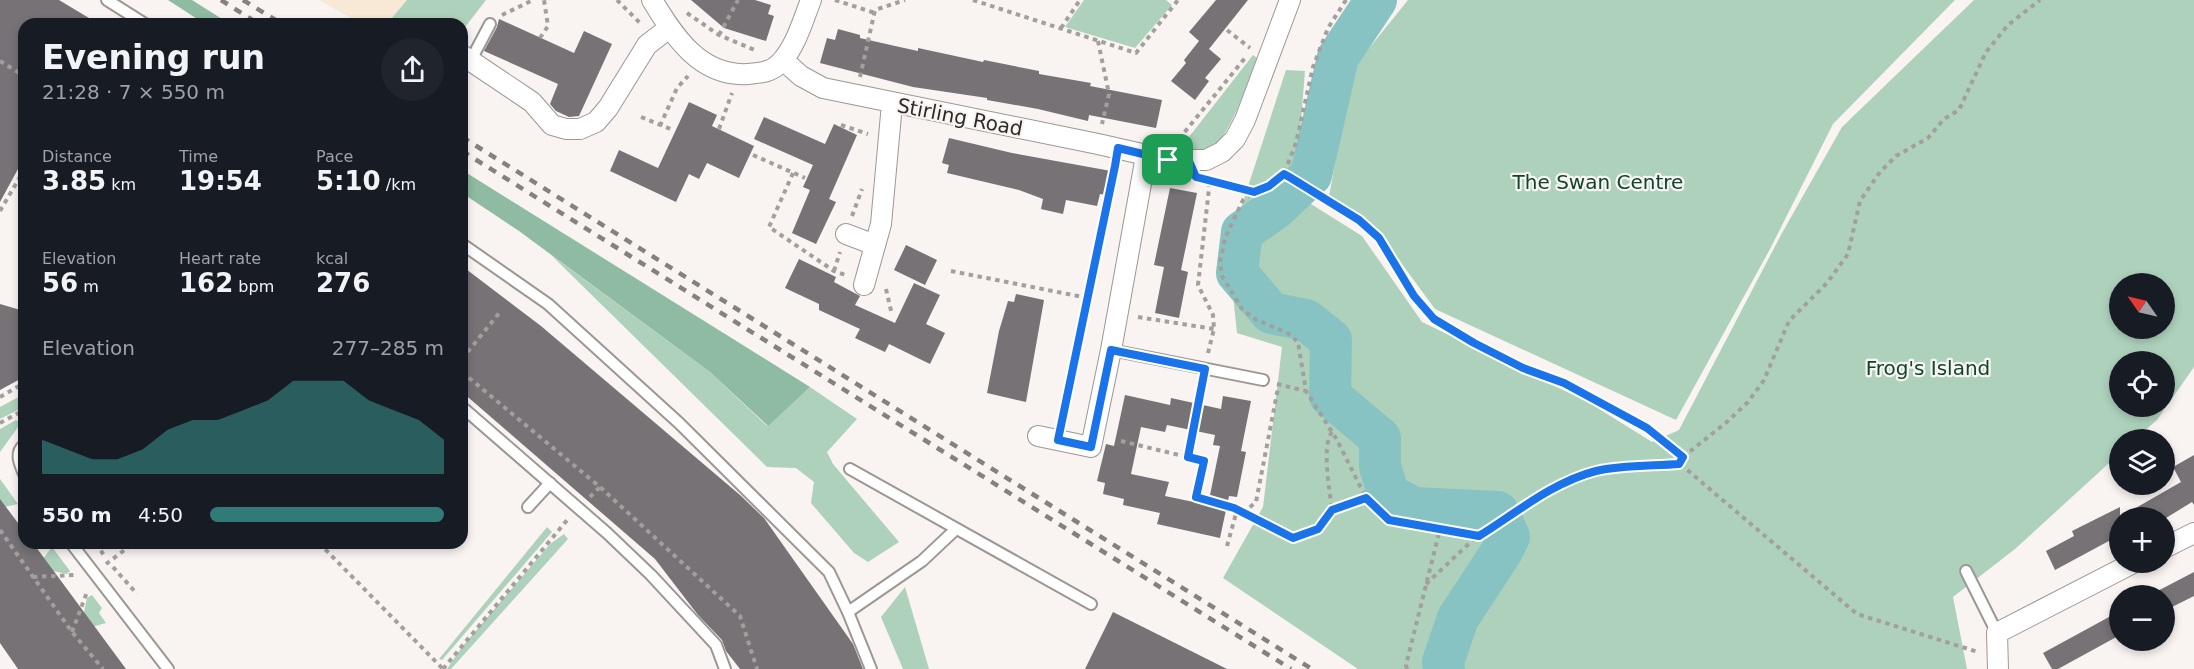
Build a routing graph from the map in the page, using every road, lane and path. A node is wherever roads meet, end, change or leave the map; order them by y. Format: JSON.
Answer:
{"nodes":[{"id":1,"x":107,"y":0,"type":"edge"},
{"id":2,"x":533,"y":0,"type":"edge"},
{"id":3,"x":544,"y":0,"type":"edge"},
{"id":4,"x":617,"y":0,"type":"edge"},
{"id":5,"x":651,"y":0,"type":"edge"},
{"id":6,"x":738,"y":0,"type":"edge"},
{"id":7,"x":811,"y":0,"type":"edge"},
{"id":8,"x":835,"y":0,"type":"edge"},
{"id":9,"x":905,"y":0,"type":"edge"},
{"id":10,"x":974,"y":0,"type":"edge"},
{"id":11,"x":1080,"y":0,"type":"edge"},
{"id":12,"x":1178,"y":0,"type":"edge"},
{"id":13,"x":1290,"y":0,"type":"edge"},
{"id":14,"x":1346,"y":0,"type":"edge"},
{"id":15,"x":2040,"y":0,"type":"edge"},
{"id":16,"x":679,"y":8,"type":"dead end"},
{"id":17,"x":875,"y":13,"type":"junction"},
{"id":18,"x":136,"y":18,"type":"edge"},
{"id":19,"x":490,"y":24,"type":"joint"},
{"id":20,"x":1282,"y":24,"type":"junction"},
{"id":21,"x":669,"y":28,"type":"junction"},
{"id":22,"x":1061,"y":28,"type":"junction"},
{"id":23,"x":1227,"y":30,"type":"dead end"},
{"id":24,"x":719,"y":35,"type":"junction"},
{"id":25,"x":540,"y":38,"type":"dead end"},
{"id":26,"x":1098,"y":40,"type":"junction"},
{"id":27,"x":647,"y":45,"type":"junction"},
{"id":28,"x":1252,"y":50,"type":"junction"},
{"id":29,"x":468,"y":57,"type":"edge"},
{"id":30,"x":468,"y":59,"type":"edge"},
{"id":31,"x":783,"y":60,"type":"junction"},
{"id":32,"x":0,"y":61,"type":"edge"},
{"id":33,"x":701,"y":62,"type":"junction"},
{"id":34,"x":18,"y":72,"type":"edge"},
{"id":35,"x":736,"y":75,"type":"junction"},
{"id":36,"x":855,"y":95,"type":"junction"},
{"id":37,"x":892,"y":104,"type":"junction"},
{"id":38,"x":641,"y":117,"type":"dead end"},
{"id":39,"x":841,"y":125,"type":"dead end"},
{"id":40,"x":660,"y":126,"type":"junction"},
{"id":41,"x":719,"y":129,"type":"dead end"},
{"id":42,"x":673,"y":130,"type":"dead end"},
{"id":43,"x":878,"y":138,"type":"dead end"},
{"id":44,"x":1098,"y":144,"type":"junction"},
{"id":45,"x":1118,"y":148,"type":"junction"},
{"id":46,"x":753,"y":155,"type":"dead end"},
{"id":47,"x":1146,"y":156,"type":"junction"},
{"id":48,"x":1168,"y":160,"type":"junction"},
{"id":49,"x":1189,"y":161,"type":"junction"},
{"id":50,"x":793,"y":173,"type":"junction"},
{"id":51,"x":1284,"y":174,"type":"junction"},
{"id":52,"x":805,"y":178,"type":"dead end"},
{"id":53,"x":18,"y":180,"type":"edge"},
{"id":54,"x":1210,"y":180,"type":"junction"},
{"id":55,"x":864,"y":185,"type":"dead end"},
{"id":56,"x":1254,"y":192,"type":"junction"},
{"id":57,"x":0,"y":211,"type":"edge"},
{"id":58,"x":846,"y":234,"type":"junction"},
{"id":59,"x":875,"y":245,"type":"junction"},
{"id":60,"x":468,"y":248,"type":"edge"},
{"id":61,"x":834,"y":271,"type":"junction"},
{"id":62,"x":951,"y":271,"type":"dead end"},
{"id":63,"x":864,"y":283,"type":"joint"},
{"id":64,"x":1088,"y":298,"type":"junction"},
{"id":65,"x":500,"y":312,"type":"dead end"},
{"id":66,"x":1118,"y":314,"type":"junction"},
{"id":67,"x":1214,"y":329,"type":"junction"},
{"id":68,"x":1111,"y":350,"type":"junction"},
{"id":69,"x":468,"y":352,"type":"edge"},
{"id":70,"x":1205,"y":369,"type":"junction"},
{"id":71,"x":468,"y":377,"type":"edge"},
{"id":72,"x":1263,"y":380,"type":"joint"},
{"id":73,"x":1278,"y":384,"type":"junction"},
{"id":74,"x":18,"y":386,"type":"edge"},
{"id":75,"x":1306,"y":391,"type":"junction"},
{"id":76,"x":0,"y":397,"type":"edge"},
{"id":77,"x":468,"y":412,"type":"edge"},
{"id":78,"x":18,"y":413,"type":"edge"},
{"id":79,"x":0,"y":423,"type":"edge"},
{"id":80,"x":1332,"y":432,"type":"junction"},
{"id":81,"x":1038,"y":436,"type":"dead end"},
{"id":82,"x":1058,"y":440,"type":"junction"},
{"id":83,"x":1121,"y":441,"type":"dead end"},
{"id":84,"x":1188,"y":457,"type":"junction"},
{"id":85,"x":1683,"y":457,"type":"junction"},
{"id":86,"x":1679,"y":464,"type":"junction"},
{"id":87,"x":850,"y":470,"type":"dead end"},
{"id":88,"x":550,"y":483,"type":"junction"},
{"id":89,"x":600,"y":487,"type":"junction"},
{"id":90,"x":1366,"y":498,"type":"junction"},
{"id":91,"x":528,"y":507,"type":"dead end"},
{"id":92,"x":579,"y":507,"type":"junction"},
{"id":93,"x":1237,"y":510,"type":"junction"},
{"id":94,"x":1332,"y":510,"type":"junction"},
{"id":95,"x":1243,"y":513,"type":"junction"},
{"id":96,"x":956,"y":528,"type":"junction"},
{"id":97,"x":1440,"y":529,"type":"junction"},
{"id":98,"x":0,"y":530,"type":"edge"},
{"id":99,"x":2194,"y":532,"type":"edge"},
{"id":100,"x":1477,"y":537,"type":"junction"},
{"id":101,"x":2175,"y":542,"type":"edge"},
{"id":102,"x":1227,"y":546,"type":"dead end"},
{"id":103,"x":76,"y":549,"type":"edge"},
{"id":104,"x":100,"y":549,"type":"edge"},
{"id":105,"x":325,"y":549,"type":"edge"},
{"id":106,"x":1966,"y":571,"type":"dead end"},
{"id":107,"x":94,"y":573,"type":"junction"},
{"id":108,"x":2114,"y":573,"type":"edge"},
{"id":109,"x":33,"y":577,"type":"junction"},
{"id":110,"x":1426,"y":584,"type":"junction"},
{"id":111,"x":137,"y":594,"type":"dead end"},
{"id":112,"x":1091,"y":604,"type":"dead end"},
{"id":113,"x":848,"y":612,"type":"junction"},
{"id":114,"x":1997,"y":633,"type":"junction"},
{"id":115,"x":1998,"y":664,"type":"edge"},
{"id":116,"x":103,"y":669,"type":"edge"},
{"id":117,"x":168,"y":669,"type":"edge"},
{"id":118,"x":443,"y":669,"type":"edge"},
{"id":119,"x":725,"y":669,"type":"edge"},
{"id":120,"x":757,"y":669,"type":"edge"},
{"id":121,"x":871,"y":669,"type":"edge"},
{"id":122,"x":1407,"y":669,"type":"edge"}],
"edges":[{"from":1,"to":18,"type":"lane"},
{"from":2,"to":19,"type":"path"},
{"from":3,"to":25,"type":"path"},
{"from":4,"to":27,"type":"path"},
{"from":5,"to":21,"type":"street"},
{"from":6,"to":24,"type":"path"},
{"from":7,"to":31,"type":"street"},
{"from":8,"to":17,"type":"path"},
{"from":9,"to":17,"type":"path"},
{"from":10,"to":22,"type":"path"},
{"from":11,"to":22,"type":"path"},
{"from":12,"to":26,"type":"path"},
{"from":13,"to":20,"type":"street","name":"Stirling Road"},
{"from":14,"to":51,"type":"path"},
{"from":15,"to":85,"type":"path"},
{"from":16,"to":24,"type":"path"},
{"from":17,"to":36,"type":"path"},
{"from":19,"to":29,"type":"lane"},
{"from":20,"to":28,"type":"path"},
{"from":20,"to":49,"type":"street","name":"Stirling Road"},
{"from":21,"to":27,"type":"street"},
{"from":21,"to":33,"type":"street"},
{"from":22,"to":26,"type":"path"},
{"from":23,"to":28,"type":"path"},
{"from":24,"to":31,"type":"path"},
{"from":26,"to":44,"type":"path"},
{"from":27,"to":30,"type":"street"},
{"from":28,"to":48,"type":"path"},
{"from":31,"to":35,"type":"street"},
{"from":31,"to":36,"type":"street","name":"Stirling Road"},
{"from":32,"to":34,"type":"path"},
{"from":33,"to":35,"type":"street"},
{"from":33,"to":40,"type":"path"},
{"from":35,"to":41,"type":"path"},
{"from":36,"to":37,"type":"street","name":"Stirling Road"},
{"from":37,"to":44,"type":"street","name":"Stirling Road"},
{"from":37,"to":59,"type":"street"},
{"from":38,"to":40,"type":"path"},
{"from":39,"to":43,"type":"path"},
{"from":40,"to":42,"type":"path"},
{"from":44,"to":45,"type":"street","name":"Stirling Road"},
{"from":45,"to":47,"type":"street","name":"Stirling Road"},
{"from":45,"to":64,"type":"path"},
{"from":46,"to":50,"type":"path"},
{"from":47,"to":48,"type":"street","name":"Stirling Road"},
{"from":47,"to":66,"type":"street"},
{"from":48,"to":49,"type":"street","name":"Stirling Road"},
{"from":49,"to":54,"type":"path"},
{"from":50,"to":52,"type":"path"},
{"from":50,"to":61,"type":"path"},
{"from":51,"to":56,"type":"path"},
{"from":51,"to":85,"type":"path"},
{"from":53,"to":57,"type":"path"},
{"from":54,"to":56,"type":"path"},
{"from":54,"to":67,"type":"path"},
{"from":55,"to":58,"type":"path"},
{"from":56,"to":75,"type":"path"},
{"from":58,"to":59,"type":"street"},
{"from":58,"to":61,"type":"path"},
{"from":59,"to":63,"type":"street"},
{"from":60,"to":113,"type":"lane"},
{"from":61,"to":63,"type":"path"},
{"from":62,"to":64,"type":"path"},
{"from":64,"to":82,"type":"path"},
{"from":65,"to":69,"type":"path"},
{"from":66,"to":67,"type":"path"},
{"from":66,"to":68,"type":"street"},
{"from":67,"to":70,"type":"path"},
{"from":68,"to":70,"type":"lane"},
{"from":68,"to":82,"type":"street"},
{"from":70,"to":72,"type":"lane"},
{"from":70,"to":84,"type":"path"},
{"from":71,"to":89,"type":"path"},
{"from":72,"to":73,"type":"path"},
{"from":73,"to":75,"type":"path"},
{"from":73,"to":95,"type":"path"},
{"from":74,"to":76,"type":"path"},
{"from":75,"to":80,"type":"path"},
{"from":77,"to":88,"type":"lane"},
{"from":78,"to":79,"type":"path"},
{"from":80,"to":90,"type":"path"},
{"from":80,"to":94,"type":"path"},
{"from":81,"to":82,"type":"street"},
{"from":83,"to":84,"type":"path"},
{"from":84,"to":93,"type":"path"},
{"from":85,"to":86,"type":"path"},
{"from":86,"to":100,"type":"path"},
{"from":86,"to":115,"type":"path"},
{"from":87,"to":96,"type":"lane"},
{"from":88,"to":91,"type":"lane"},
{"from":88,"to":92,"type":"lane"},
{"from":89,"to":92,"type":"path"},
{"from":89,"to":120,"type":"path"},
{"from":90,"to":94,"type":"path"},
{"from":90,"to":97,"type":"path"},
{"from":92,"to":118,"type":"path"},
{"from":92,"to":119,"type":"lane"},
{"from":93,"to":95,"type":"path"},
{"from":93,"to":102,"type":"path"},
{"from":94,"to":95,"type":"path"},
{"from":96,"to":112,"type":"lane"},
{"from":96,"to":113,"type":"lane"},
{"from":97,"to":100,"type":"path"},
{"from":97,"to":110,"type":"path"},
{"from":98,"to":109,"type":"path"},
{"from":99,"to":101,"type":"street"},
{"from":100,"to":110,"type":"path"},
{"from":103,"to":107,"type":"lane"},
{"from":104,"to":111,"type":"path"},
{"from":105,"to":118,"type":"path"},
{"from":106,"to":114,"type":"lane"},
{"from":107,"to":109,"type":"path"},
{"from":107,"to":117,"type":"lane"},
{"from":108,"to":114,"type":"street"},
{"from":109,"to":116,"type":"path"},
{"from":110,"to":122,"type":"path"},
{"from":113,"to":121,"type":"lane"},
{"from":114,"to":115,"type":"street"}]}
